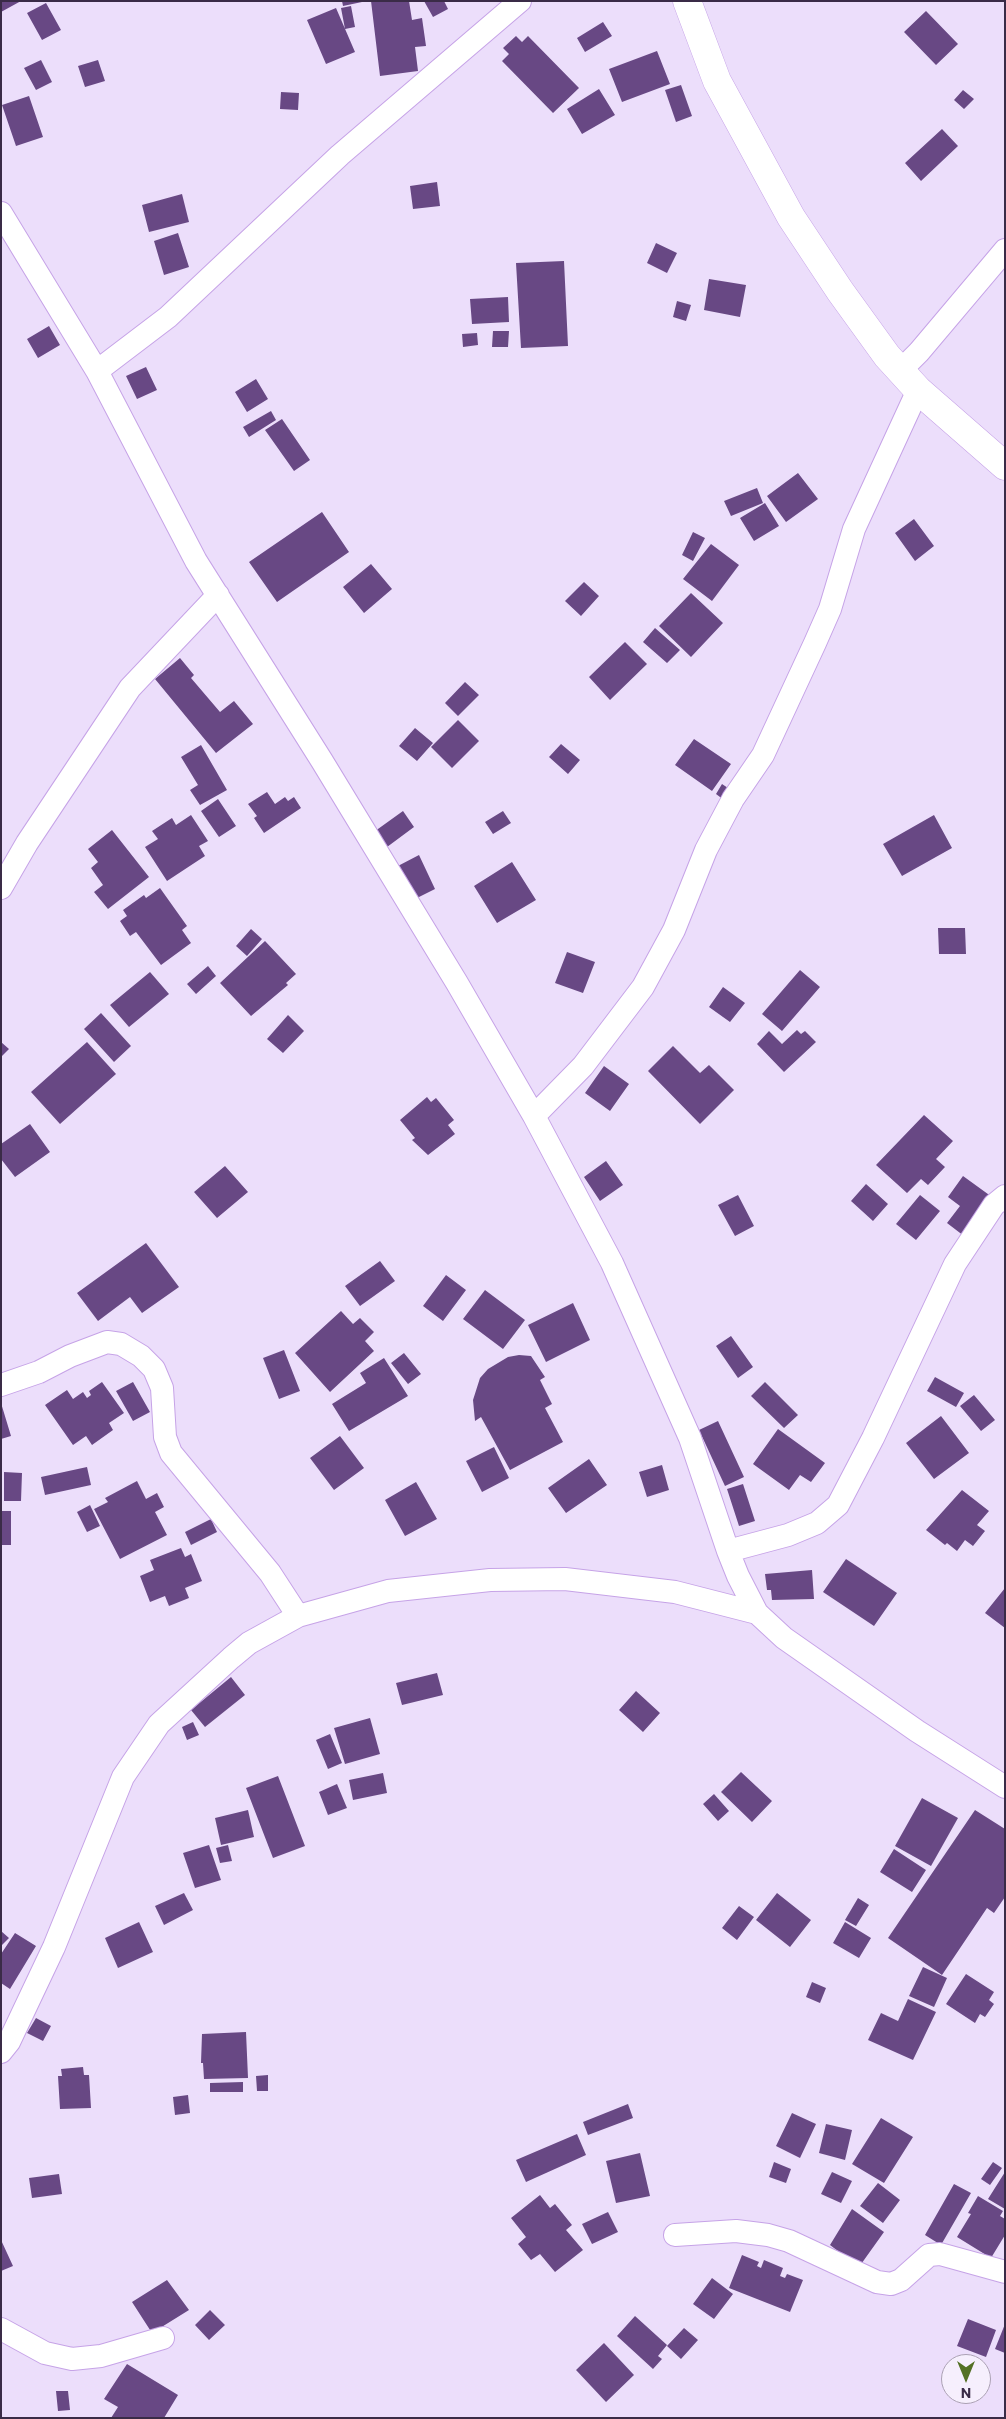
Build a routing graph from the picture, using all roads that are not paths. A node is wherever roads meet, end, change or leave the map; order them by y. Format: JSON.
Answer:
{"nodes":[{"id":1,"x":520,"y":1,"type":"edge"},
{"id":2,"x":687,"y":1,"type":"edge"},
{"id":3,"x":1,"y":213,"type":"edge"},
{"id":4,"x":1005,"y":250,"type":"edge"},
{"id":5,"x":97,"y":371,"type":"junction"},
{"id":6,"x":900,"y":371,"type":"junction"},
{"id":7,"x":918,"y":390,"type":"junction"},
{"id":8,"x":1005,"y":466,"type":"edge"},
{"id":9,"x":218,"y":595,"type":"junction"},
{"id":10,"x":1,"y":888,"type":"edge"},
{"id":11,"x":534,"y":1116,"type":"junction"},
{"id":12,"x":1005,"y":1196,"type":"edge"},
{"id":13,"x":1,"y":1385,"type":"edge"},
{"id":14,"x":728,"y":1551,"type":"junction"},
{"id":15,"x":757,"y":1613,"type":"junction"},
{"id":16,"x":298,"y":1616,"type":"junction"},
{"id":17,"x":1005,"y":1787,"type":"edge"},
{"id":18,"x":1,"y":2052,"type":"edge"},
{"id":19,"x":674,"y":2235,"type":"dead end"},
{"id":20,"x":1005,"y":2272,"type":"edge"},
{"id":21,"x":1,"y":2328,"type":"edge"},
{"id":22,"x":163,"y":2338,"type":"dead end"}],
"edges":[{"from":1,"to":5,"type":"street"},
{"from":2,"to":6,"type":"main road"},
{"from":3,"to":5,"type":"street"},
{"from":4,"to":6,"type":"street"},
{"from":5,"to":9,"type":"street"},
{"from":6,"to":7,"type":"main road"},
{"from":7,"to":8,"type":"main road"},
{"from":7,"to":11,"type":"street"},
{"from":9,"to":10,"type":"street"},
{"from":9,"to":11,"type":"street"},
{"from":11,"to":14,"type":"street"},
{"from":12,"to":14,"type":"street"},
{"from":13,"to":16,"type":"street"},
{"from":14,"to":15,"type":"street"},
{"from":15,"to":16,"type":"street"},
{"from":15,"to":17,"type":"street"},
{"from":16,"to":18,"type":"street"},
{"from":19,"to":20,"type":"street"},
{"from":21,"to":22,"type":"street"}]}
